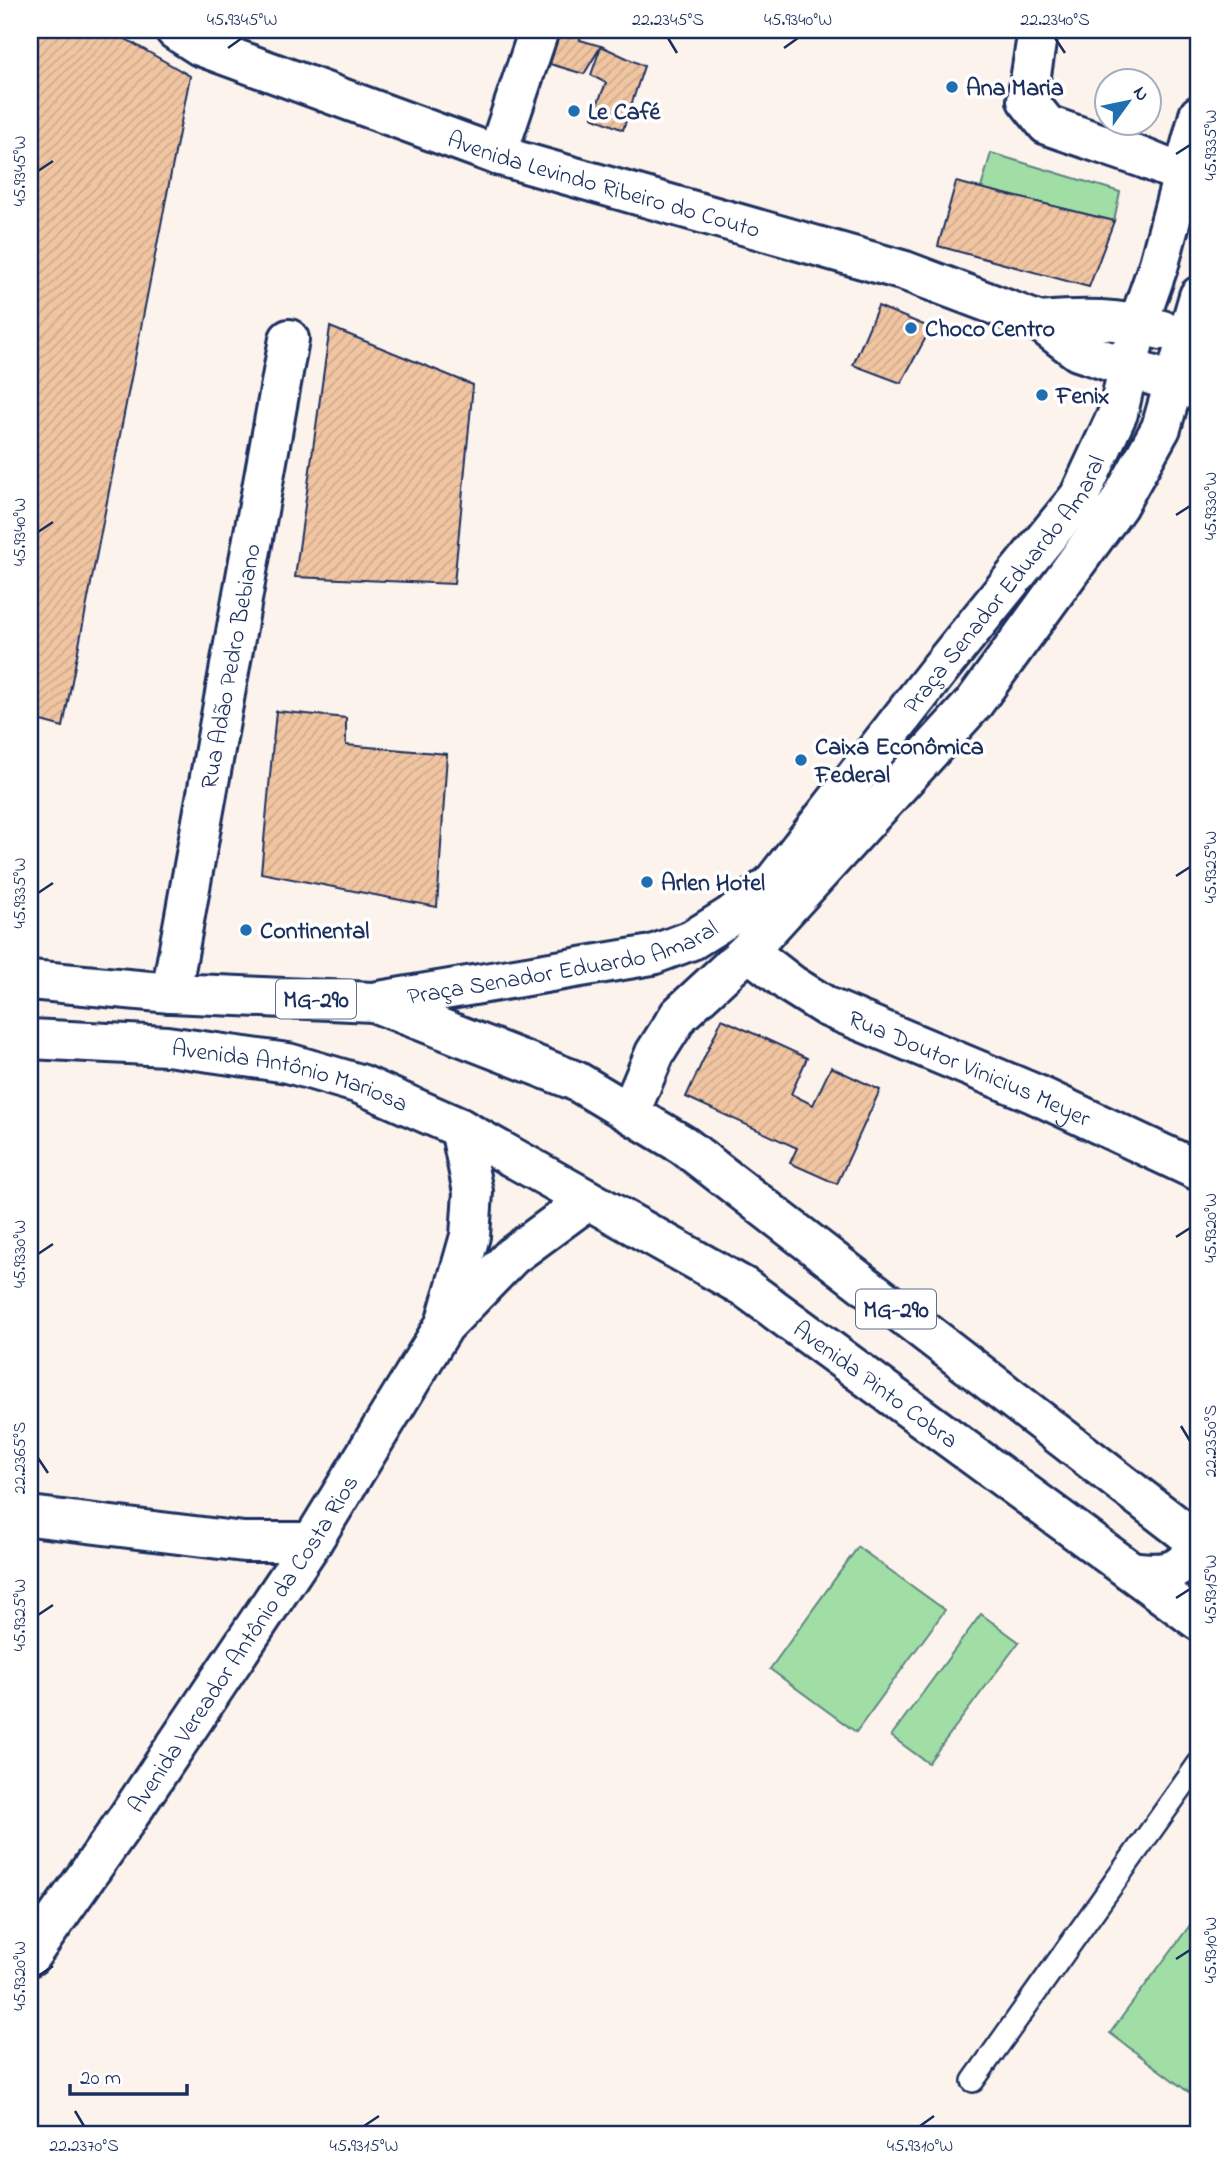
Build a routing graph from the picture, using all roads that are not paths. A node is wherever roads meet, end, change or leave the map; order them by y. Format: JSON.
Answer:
{"nodes":[{"id":1,"x":539,"y":30,"type":"edge"},
{"id":2,"x":1038,"y":30,"type":"edge"},
{"id":3,"x":194,"y":35,"type":"edge"},
{"id":4,"x":1199,"y":115,"type":"edge"},
{"id":5,"x":497,"y":155,"type":"junction"},
{"id":6,"x":1191,"y":177,"type":"edge"},
{"id":7,"x":1199,"y":296,"type":"edge"},
{"id":8,"x":1040,"y":322,"type":"junction"},
{"id":9,"x":1138,"y":324,"type":"junction"},
{"id":10,"x":1194,"y":339,"type":"edge"},
{"id":11,"x":289,"y":340,"type":"dead end"},
{"id":12,"x":1128,"y":369,"type":"junction"},
{"id":13,"x":1187,"y":388,"type":"edge"},
{"id":14,"x":748,"y":951,"type":"junction"},
{"id":15,"x":30,"y":980,"type":"edge"},
{"id":16,"x":171,"y":993,"type":"junction"},
{"id":17,"x":373,"y":1002,"type":"junction"},
{"id":18,"x":30,"y":1039,"type":"edge"},
{"id":19,"x":629,"y":1112,"type":"junction"},
{"id":20,"x":460,"y":1128,"type":"junction"},
{"id":21,"x":536,"y":1170,"type":"joint"},
{"id":22,"x":1199,"y":1171,"type":"edge"},
{"id":23,"x":588,"y":1200,"type":"junction"},
{"id":24,"x":444,"y":1326,"type":"junction"},
{"id":25,"x":30,"y":1516,"type":"edge"},
{"id":26,"x":312,"y":1542,"type":"junction"},
{"id":27,"x":1199,"y":1544,"type":"edge"},
{"id":28,"x":1131,"y":1571,"type":"junction"},
{"id":29,"x":1199,"y":1621,"type":"edge"},
{"id":30,"x":1199,"y":1763,"type":"edge"},
{"id":31,"x":30,"y":1955,"type":"edge"},
{"id":32,"x":973,"y":2081,"type":"dead end"}],
"edges":[{"from":1,"to":5,"type":"main road"},
{"from":2,"to":6,"type":"main road"},
{"from":3,"to":5,"type":"main road","name":"Avenida Levindo Ribeiro do Couto"},
{"from":4,"to":6,"type":"main road","name":"Praça Senador Eduardo Amaral"},
{"from":5,"to":8,"type":"main road","name":"Avenida Levindo Ribeiro do Couto"},
{"from":6,"to":9,"type":"main road","name":"Praça Senador Eduardo Amaral"},
{"from":7,"to":10,"type":"main road","name":"Praça Senador Eduardo Amaral"},
{"from":8,"to":9,"type":"main road","name":"Avenida Levindo Ribeiro do Couto"},
{"from":8,"to":12,"type":"main road","name":"Avenida Levindo Ribeiro do Couto"},
{"from":9,"to":10,"type":"main road","name":"Avenida Levindo Ribeiro do Couto"},
{"from":9,"to":12,"type":"main road","name":"Praça Senador Eduardo Amaral"},
{"from":10,"to":13,"type":"main road","name":"Praça Senador Eduardo Amaral"},
{"from":11,"to":16,"type":"main road","name":"Rua Adão Pedro Bebiano"},
{"from":12,"to":13,"type":"main road","name":"Avenida Levindo Ribeiro do Couto"},
{"from":12,"to":17,"type":"main road","name":"Praça Senador Eduardo Amaral"},
{"from":13,"to":14,"type":"main road","name":"Praça Senador Eduardo Amaral"},
{"from":14,"to":19,"type":"main road","name":"Praça Senador Eduardo Amaral"},
{"from":14,"to":22,"type":"main road","name":"Rua Doutor Vinicius Meyer"},
{"from":15,"to":16,"type":"main road","number":"MG-290"},
{"from":16,"to":17,"type":"main road","number":"MG-290"},
{"from":17,"to":19,"type":"main road","number":"MG-290"},
{"from":18,"to":20,"type":"main road","name":"Avenida Antônio Mariosa","number":"MG-290"},
{"from":19,"to":27,"type":"main road","number":"MG-290"},
{"from":20,"to":21,"type":"main road","name":"Avenida Antônio Mariosa","number":"MG-290"},
{"from":20,"to":24,"type":"main road","name":"Avenida Vereador Antônio da Costa Rios"},
{"from":21,"to":23,"type":"main road","name":"Avenida Pinto Cobra","number":"MG-290"},
{"from":23,"to":24,"type":"main road","name":"Avenida Vereador Antônio da Costa Rios"},
{"from":23,"to":28,"type":"main road","name":"Avenida Pinto Cobra","number":"MG-290"},
{"from":24,"to":26,"type":"main road","name":"Avenida Vereador Antônio da Costa Rios"},
{"from":25,"to":26,"type":"main road"},
{"from":26,"to":31,"type":"main road","name":"Avenida Vereador Antônio da Costa Rios"},
{"from":27,"to":28,"type":"main road"},
{"from":28,"to":29,"type":"main road","name":"Avenida Pinto Cobra","number":"MG-290"},
{"from":30,"to":32,"type":"lane"}]}
